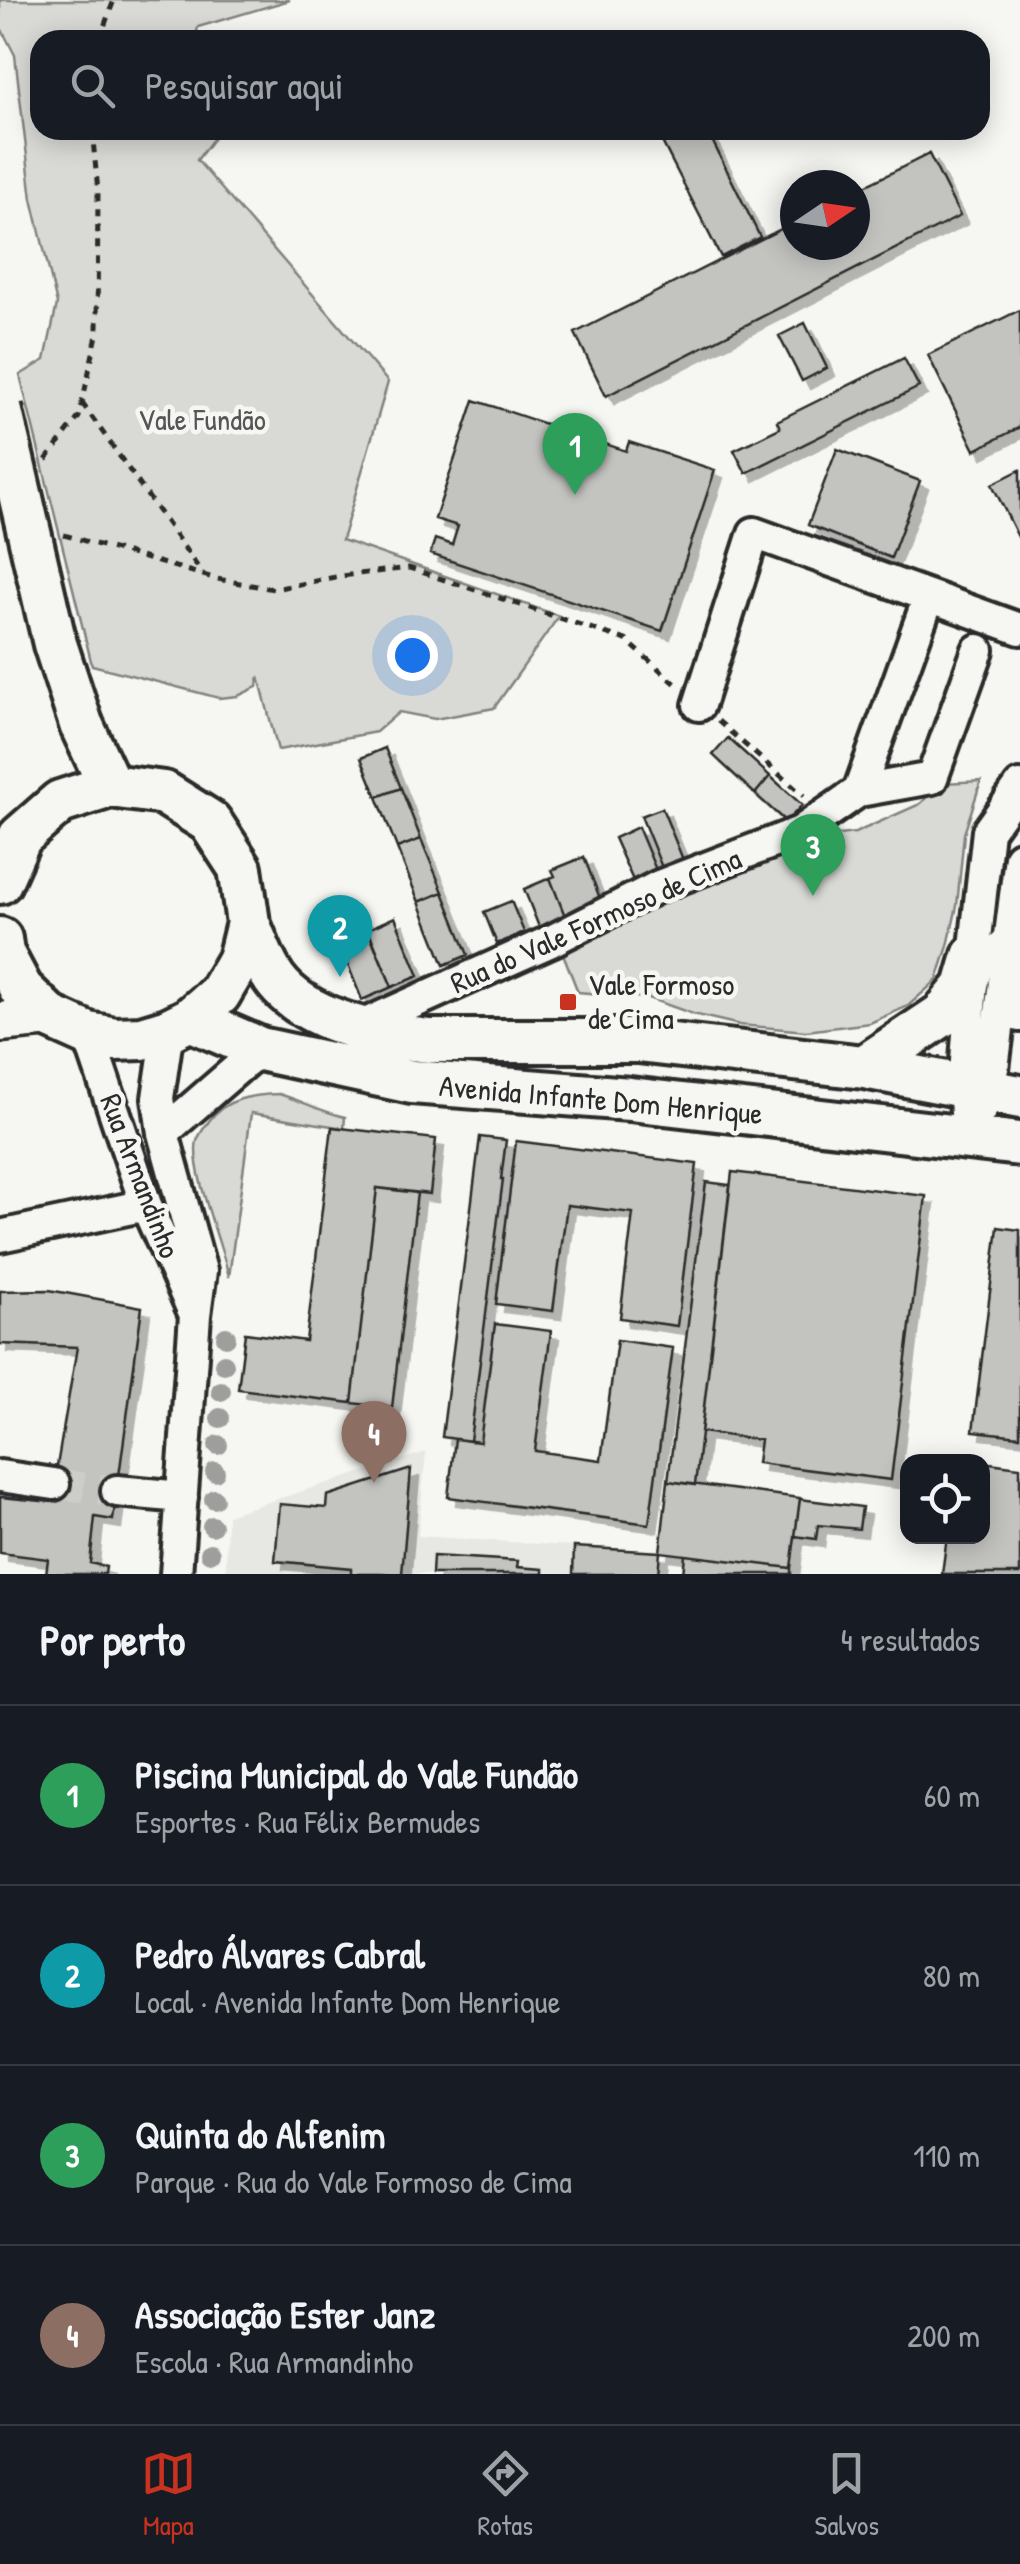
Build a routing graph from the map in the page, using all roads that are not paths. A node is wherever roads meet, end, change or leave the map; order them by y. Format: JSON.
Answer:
{"nodes":[{"id":1,"x":0,"y":408,"type":"edge"},
{"id":2,"x":929,"y":598,"type":"junction"},
{"id":3,"x":1020,"y":629,"type":"edge"},
{"id":4,"x":978,"y":650,"type":"dead end"},
{"id":5,"x":699,"y":705,"type":"road end"},
{"id":6,"x":110,"y":786,"type":"junction"},
{"id":7,"x":1020,"y":786,"type":"edge"},
{"id":8,"x":858,"y":791,"type":"junction"},
{"id":9,"x":1020,"y":857,"type":"edge"},
{"id":10,"x":0,"y":882,"type":"edge"},
{"id":11,"x":248,"y":923,"type":"junction"},
{"id":12,"x":0,"y":939,"type":"edge"},
{"id":13,"x":991,"y":952,"type":"junction"},
{"id":14,"x":1020,"y":1010,"type":"edge"},
{"id":15,"x":0,"y":1022,"type":"edge"},
{"id":16,"x":179,"y":1025,"type":"junction"},
{"id":17,"x":69,"y":1026,"type":"junction"},
{"id":18,"x":359,"y":1027,"type":"junction"},
{"id":19,"x":260,"y":1050,"type":"junction"},
{"id":20,"x":864,"y":1068,"type":"junction"},
{"id":21,"x":991,"y":1092,"type":"edge"},
{"id":22,"x":163,"y":1133,"type":"junction"},
{"id":23,"x":968,"y":1138,"type":"junction"},
{"id":24,"x":1020,"y":1144,"type":"edge"},
{"id":25,"x":146,"y":1205,"type":"junction"},
{"id":26,"x":0,"y":1236,"type":"edge"},
{"id":27,"x":195,"y":1316,"type":"junction"},
{"id":28,"x":0,"y":1476,"type":"edge"},
{"id":29,"x":54,"y":1484,"type":"tunnel mouth"},
{"id":30,"x":117,"y":1491,"type":"tunnel mouth"},
{"id":31,"x":182,"y":1497,"type":"junction"},
{"id":32,"x":176,"y":1574,"type":"edge"}],
"edges":[{"from":1,"to":6,"type":"highway","bridge":true},
{"from":2,"to":3,"type":"street"},
{"from":2,"to":5,"type":"street"},
{"from":2,"to":8,"type":"street"},
{"from":4,"to":8,"type":"street"},
{"from":6,"to":10,"type":"highway"},
{"from":6,"to":11,"type":"highway"},
{"from":7,"to":13,"type":"street"},
{"from":8,"to":18,"type":"street","name":"Rua do Vale Formoso de Cima"},
{"from":9,"to":13,"type":"street"},
{"from":11,"to":16,"type":"highway"},
{"from":11,"to":18,"type":"highway","name":"Avenida Infante Dom Henrique"},
{"from":12,"to":17,"type":"highway"},
{"from":13,"to":14,"type":"highway"},
{"from":13,"to":20,"type":"highway"},
{"from":13,"to":21,"type":"street"},
{"from":15,"to":17,"type":"main road"},
{"from":16,"to":17,"type":"highway"},
{"from":16,"to":19,"type":"highway","name":"Avenida Infante Dom Henrique"},
{"from":16,"to":22,"type":"street","name":"Rua Armandinho"},
{"from":17,"to":25,"type":"street","name":"Rua Armandinho"},
{"from":18,"to":20,"type":"highway","name":"Avenida Infante Dom Henrique"},
{"from":19,"to":22,"type":"street"},
{"from":19,"to":23,"type":"highway","name":"Avenida Infante Dom Henrique"},
{"from":20,"to":21,"type":"highway","name":"Avenida Infante Dom Henrique"},
{"from":21,"to":23,"type":"street"},
{"from":22,"to":27,"type":"street","name":"Rua Armandinho"},
{"from":23,"to":24,"type":"highway","name":"Avenida Infante Dom Henrique"},
{"from":25,"to":26,"type":"street"},
{"from":25,"to":27,"type":"street","name":"Rua Armandinho"},
{"from":27,"to":31,"type":"street","name":"Rua Armandinho"},
{"from":28,"to":29,"type":"street"},
{"from":30,"to":31,"type":"street"},
{"from":31,"to":32,"type":"street","name":"Rua Armandinho"}]}
